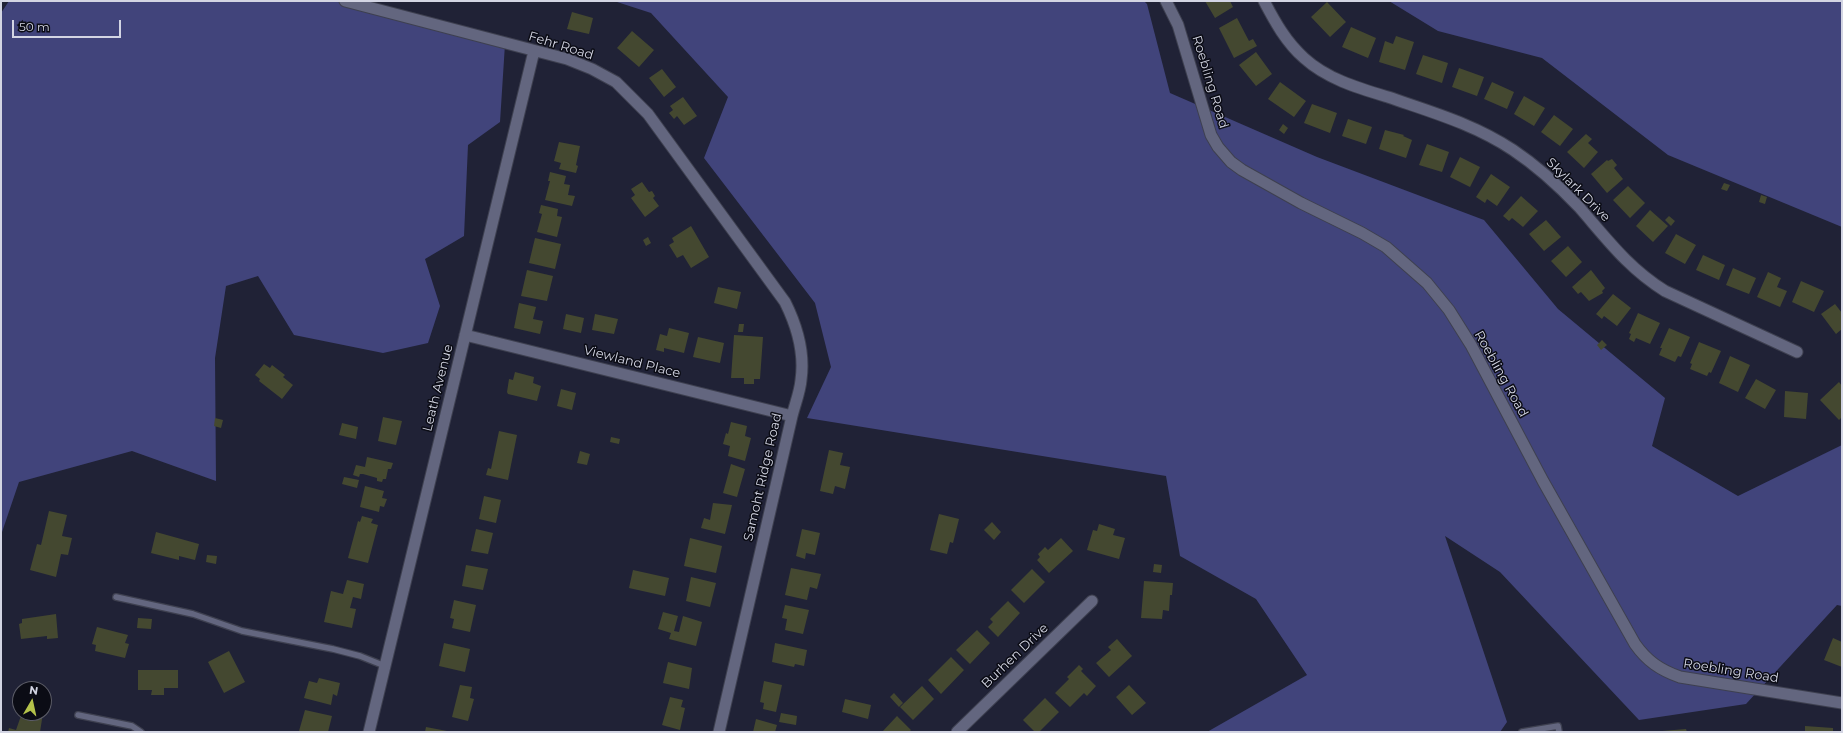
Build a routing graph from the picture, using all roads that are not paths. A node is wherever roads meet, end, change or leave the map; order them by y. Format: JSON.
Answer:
{"nodes":[{"id":1,"x":345,"y":1,"type":"edge"},
{"id":2,"x":1166,"y":1,"type":"edge"},
{"id":3,"x":1264,"y":1,"type":"edge"},
{"id":4,"x":534,"y":51,"type":"junction"},
{"id":5,"x":742,"y":242,"type":"joint"},
{"id":6,"x":465,"y":335,"type":"junction"},
{"id":7,"x":1797,"y":352,"type":"dead end"},
{"id":8,"x":792,"y":416,"type":"junction"},
{"id":9,"x":116,"y":597,"type":"dead end"},
{"id":10,"x":1092,"y":601,"type":"dead end"},
{"id":11,"x":385,"y":666,"type":"junction"},
{"id":12,"x":1842,"y":703,"type":"edge"},
{"id":13,"x":78,"y":715,"type":"dead end"},
{"id":14,"x":141,"y":732,"type":"edge"},
{"id":15,"x":369,"y":732,"type":"edge"},
{"id":16,"x":719,"y":732,"type":"edge"},
{"id":17,"x":957,"y":732,"type":"edge"},
{"id":18,"x":1522,"y":732,"type":"edge"},
{"id":19,"x":1559,"y":732,"type":"edge"}],
"edges":[{"from":1,"to":4,"type":"street","name":"Fehr Road"},
{"from":2,"to":12,"type":"street","name":"Roebling Road"},
{"from":3,"to":7,"type":"street","name":"Skylark Drive"},
{"from":4,"to":5,"type":"street","name":"Fehr Road"},
{"from":4,"to":6,"type":"street","name":"Leath Avenue"},
{"from":5,"to":8,"type":"street","name":"Samoht Ridge Road"},
{"from":6,"to":8,"type":"street","name":"Viewland Place"},
{"from":6,"to":11,"type":"street","name":"Leath Avenue"},
{"from":8,"to":16,"type":"street","name":"Samoht Ridge Road"},
{"from":9,"to":11,"type":"lane"},
{"from":10,"to":17,"type":"street","name":"Burhen Drive"},
{"from":11,"to":15,"type":"street","name":"Leath Avenue"},
{"from":13,"to":14,"type":"lane"},
{"from":18,"to":19,"type":"lane"}]}
